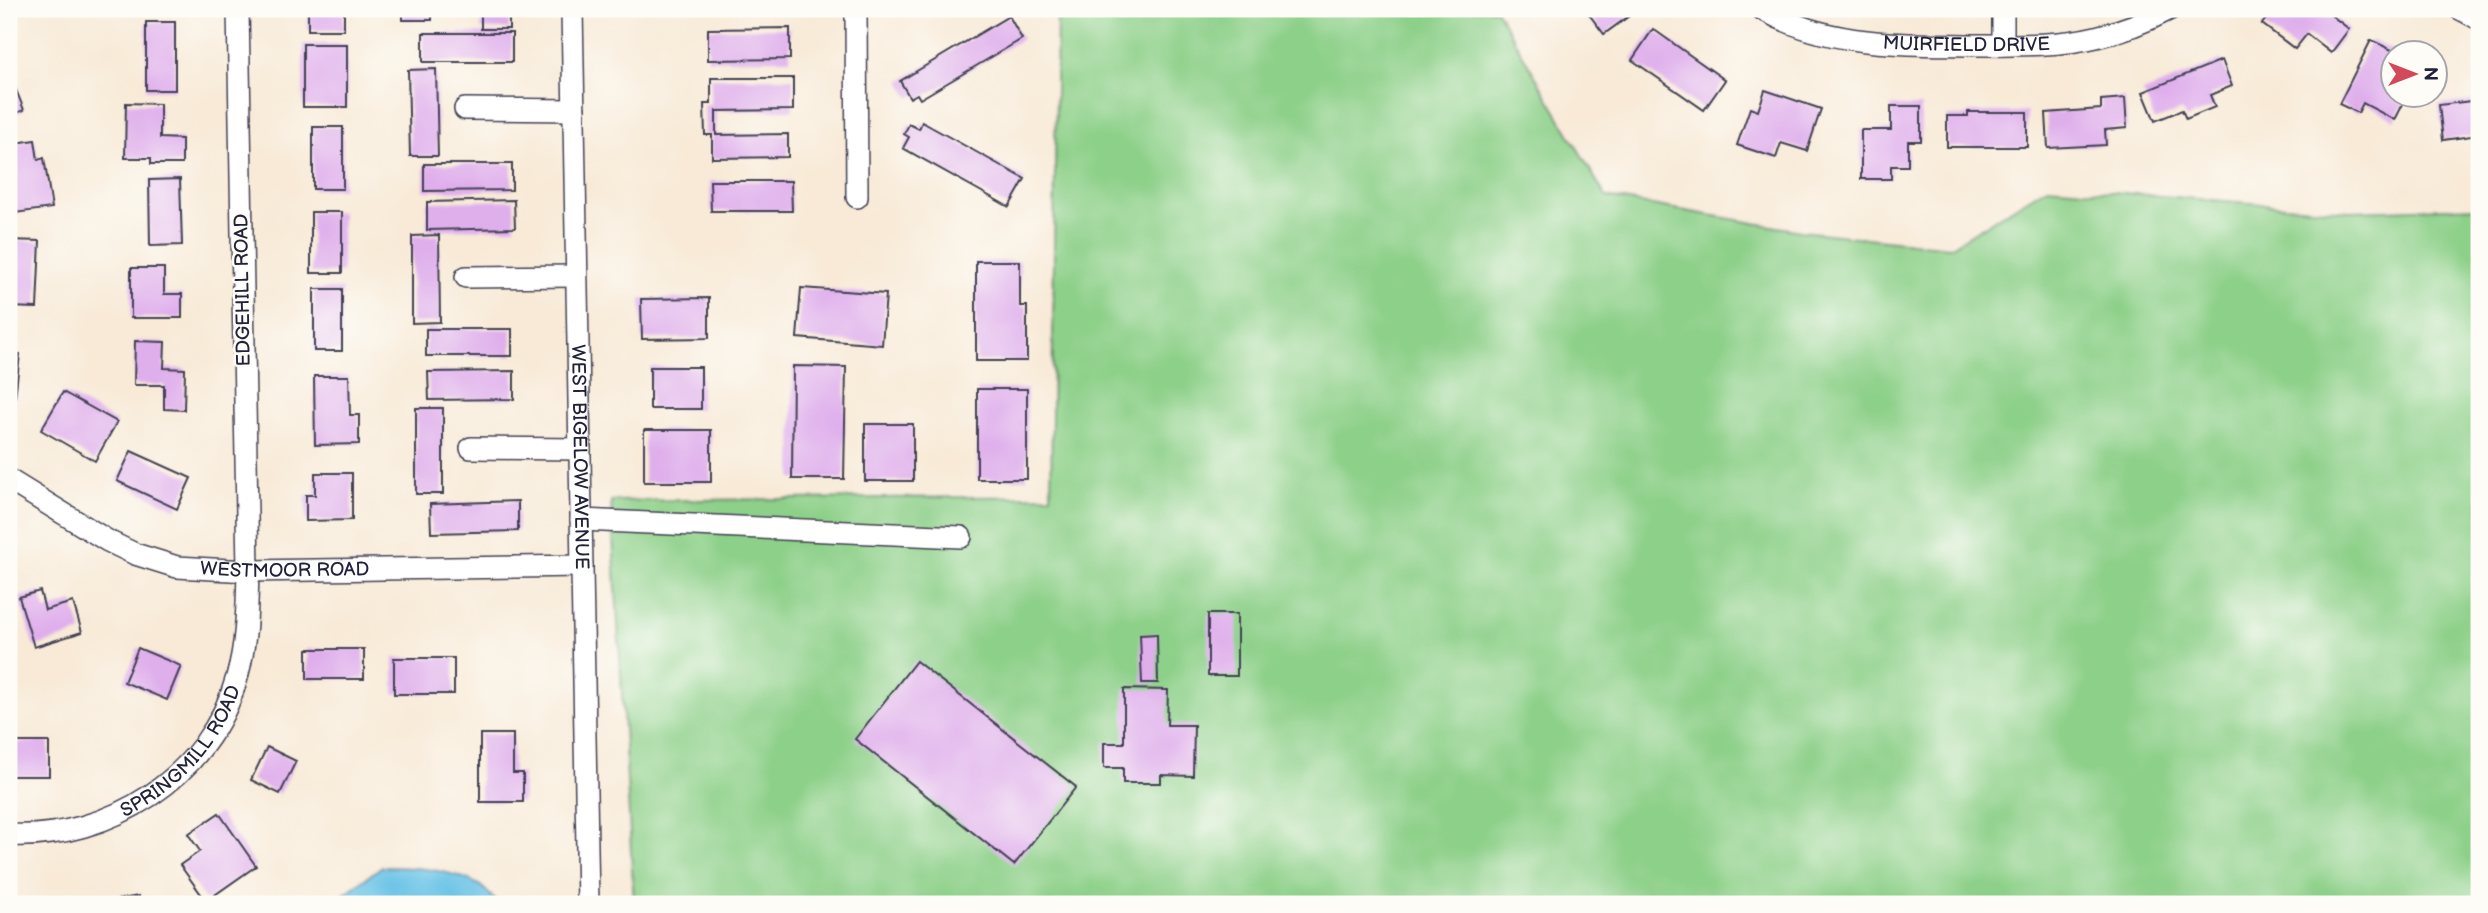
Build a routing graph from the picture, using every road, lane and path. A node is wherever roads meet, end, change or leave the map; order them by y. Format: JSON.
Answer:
{"nodes":[{"id":1,"x":238,"y":9,"type":"edge"},
{"id":2,"x":572,"y":9,"type":"edge"},
{"id":3,"x":856,"y":9,"type":"edge"},
{"id":4,"x":1762,"y":9,"type":"edge"},
{"id":5,"x":2003,"y":9,"type":"edge"},
{"id":6,"x":2170,"y":9,"type":"edge"},
{"id":7,"x":2460,"y":9,"type":"edge"},
{"id":8,"x":2479,"y":19,"type":"edge"},
{"id":9,"x":2003,"y":45,"type":"junction"},
{"id":10,"x":465,"y":109,"type":"dead end"},
{"id":11,"x":573,"y":110,"type":"junction"},
{"id":12,"x":857,"y":197,"type":"dead end"},
{"id":13,"x":576,"y":276,"type":"junction"},
{"id":14,"x":466,"y":277,"type":"dead end"},
{"id":15,"x":471,"y":448,"type":"dead end"},
{"id":16,"x":580,"y":449,"type":"junction"},
{"id":17,"x":9,"y":481,"type":"edge"},
{"id":18,"x":581,"y":520,"type":"junction"},
{"id":19,"x":961,"y":537,"type":"dead end"},
{"id":20,"x":582,"y":566,"type":"junction"},
{"id":21,"x":248,"y":571,"type":"junction"},
{"id":22,"x":9,"y":835,"type":"edge"},
{"id":23,"x":588,"y":904,"type":"edge"}],
"edges":[{"from":1,"to":21,"type":"street","name":"EDGEHILL ROAD"},
{"from":2,"to":11,"type":"street","name":"WEST BIGELOW AVENUE"},
{"from":3,"to":12,"type":"street"},
{"from":4,"to":9,"type":"street","name":"MUIRFIELD DRIVE"},
{"from":5,"to":9,"type":"street"},
{"from":6,"to":9,"type":"street","name":"MUIRFIELD DRIVE"},
{"from":7,"to":8,"type":"street"},
{"from":10,"to":11,"type":"street"},
{"from":11,"to":13,"type":"street","name":"WEST BIGELOW AVENUE"},
{"from":13,"to":14,"type":"street"},
{"from":13,"to":16,"type":"street","name":"WEST BIGELOW AVENUE"},
{"from":15,"to":16,"type":"street"},
{"from":16,"to":18,"type":"street","name":"WEST BIGELOW AVENUE"},
{"from":17,"to":21,"type":"street","name":"WESTMOOR ROAD"},
{"from":18,"to":19,"type":"street"},
{"from":18,"to":20,"type":"street","name":"WEST BIGELOW AVENUE"},
{"from":20,"to":21,"type":"street","name":"WESTMOOR ROAD"},
{"from":20,"to":23,"type":"street","name":"WEST BIGELOW AVENUE"},
{"from":21,"to":22,"type":"street","name":"SPRINGMILL ROAD"}]}
